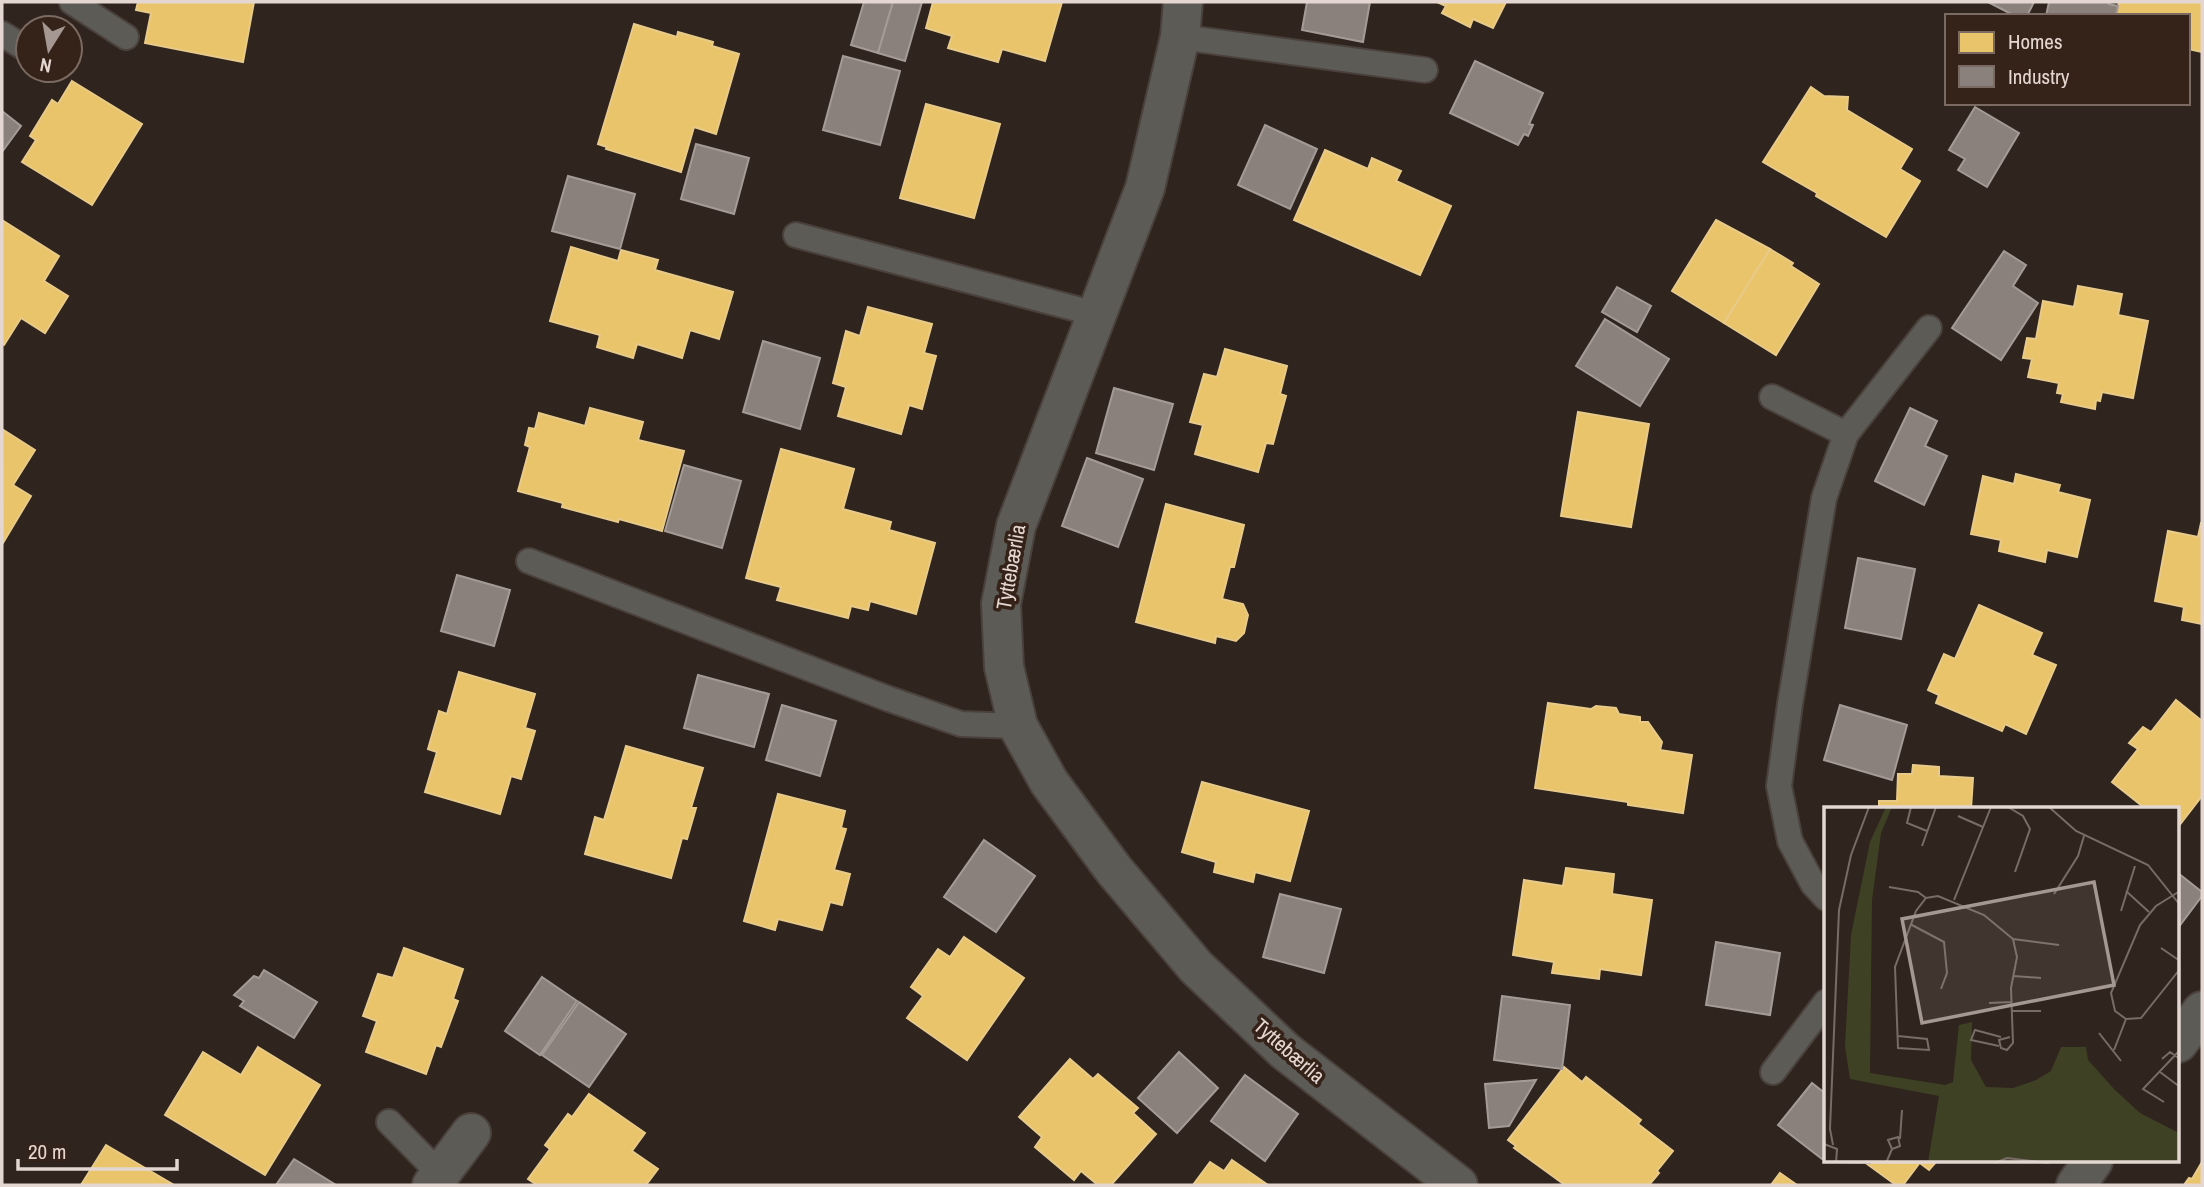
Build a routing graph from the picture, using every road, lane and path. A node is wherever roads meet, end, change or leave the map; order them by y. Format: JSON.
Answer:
{"nodes":[{"id":1,"x":72,"y":2,"type":"edge"},
{"id":2,"x":1181,"y":19,"type":"edge"},
{"id":3,"x":126,"y":37,"type":"dead end"},
{"id":4,"x":1425,"y":70,"type":"dead end"},
{"id":5,"x":796,"y":235,"type":"dead end"},
{"id":6,"x":1096,"y":314,"type":"junction"},
{"id":7,"x":1929,"y":328,"type":"dead end"},
{"id":8,"x":1772,"y":397,"type":"dead end"},
{"id":9,"x":1846,"y":434,"type":"junction"},
{"id":10,"x":529,"y":561,"type":"dead end"},
{"id":11,"x":1018,"y":726,"type":"junction"},
{"id":12,"x":1824,"y":896,"type":"edge"},
{"id":13,"x":1824,"y":1005,"type":"edge"},
{"id":14,"x":2202,"y":1011,"type":"edge"},
{"id":15,"x":2180,"y":1040,"type":"edge"},
{"id":16,"x":1773,"y":1072,"type":"dead end"},
{"id":17,"x":388,"y":1122,"type":"dead end"},
{"id":18,"x":471,"y":1133,"type":"dead end"},
{"id":19,"x":2091,"y":1162,"type":"edge"},
{"id":20,"x":436,"y":1180,"type":"edge"},
{"id":21,"x":1458,"y":1185,"type":"edge"},
{"id":22,"x":2076,"y":1185,"type":"edge"}],
"edges":[{"from":1,"to":3,"type":"lane"},
{"from":2,"to":4,"type":"lane"},
{"from":2,"to":6,"type":"street","name":"Tyttebærlia"},
{"from":5,"to":6,"type":"lane"},
{"from":6,"to":11,"type":"street","name":"Tyttebærlia"},
{"from":7,"to":9,"type":"lane"},
{"from":8,"to":9,"type":"lane"},
{"from":9,"to":12,"type":"lane"},
{"from":10,"to":11,"type":"lane"},
{"from":11,"to":21,"type":"street","name":"Tyttebærlia"},
{"from":13,"to":16,"type":"lane"},
{"from":14,"to":15,"type":"street"},
{"from":17,"to":20,"type":"lane"},
{"from":18,"to":20,"type":"street"},
{"from":19,"to":22,"type":"street"}]}
